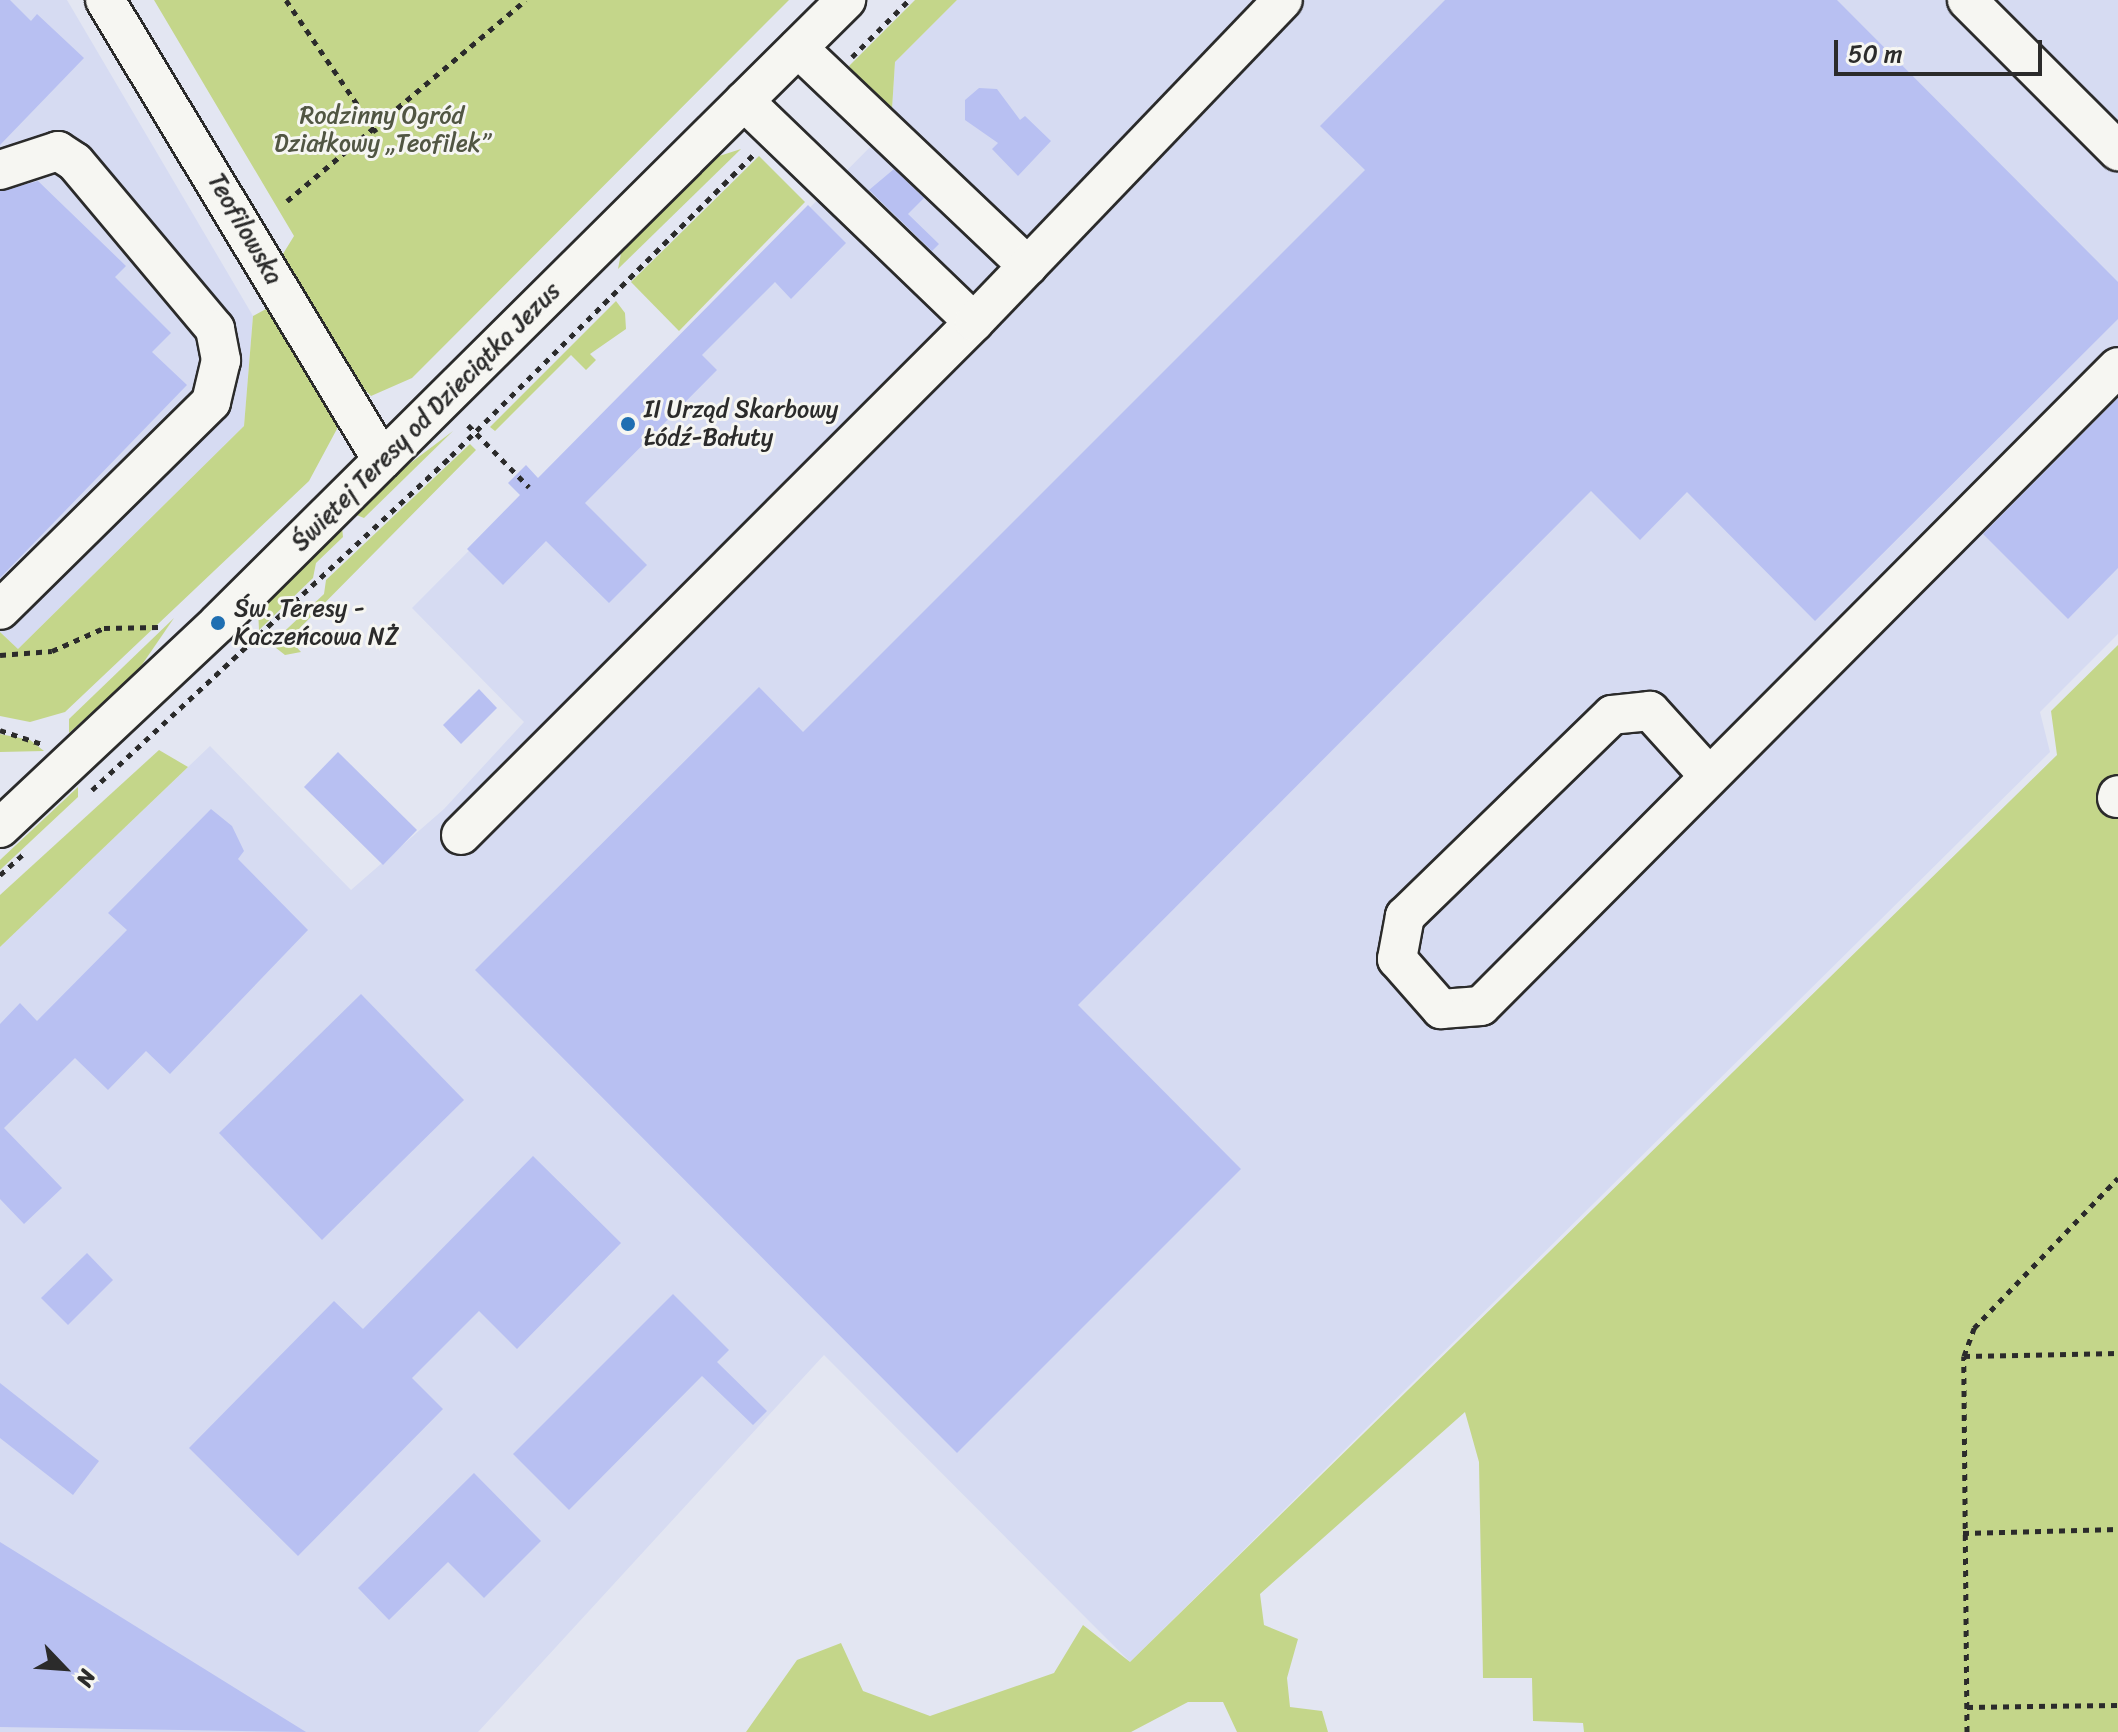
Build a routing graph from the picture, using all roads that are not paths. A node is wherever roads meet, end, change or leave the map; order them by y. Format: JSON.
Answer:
{"nodes":[{"id":1,"x":105,"y":0,"type":"edge"},
{"id":2,"x":846,"y":0,"type":"edge"},
{"id":3,"x":1283,"y":0,"type":"edge"},
{"id":4,"x":1967,"y":0,"type":"edge"},
{"id":5,"x":798,"y":48,"type":"junction"},
{"id":6,"x":744,"y":101,"type":"junction"},
{"id":7,"x":2118,"y":151,"type":"edge"},
{"id":8,"x":0,"y":170,"type":"edge"},
{"id":9,"x":1028,"y":266,"type":"junction"},
{"id":10,"x":974,"y":322,"type":"junction"},
{"id":11,"x":2118,"y":367,"type":"edge"},
{"id":12,"x":382,"y":460,"type":"junction"},
{"id":13,"x":0,"y":610,"type":"edge"},
{"id":14,"x":1709,"y":776,"type":"junction"},
{"id":15,"x":10,"y":827,"type":"edge"},
{"id":16,"x":461,"y":835,"type":"dead end"}],
"edges":[{"from":1,"to":12,"type":"street","name":"Teofilowska"},
{"from":2,"to":5,"type":"street","name":"Świętej Teresy od Dzieciątka Jezus"},
{"from":3,"to":9,"type":"street"},
{"from":4,"to":7,"type":"street"},
{"from":5,"to":6,"type":"street","name":"Świętej Teresy od Dzieciątka Jezus"},
{"from":5,"to":9,"type":"street"},
{"from":6,"to":10,"type":"street"},
{"from":6,"to":12,"type":"street","name":"Świętej Teresy od Dzieciątka Jezus"},
{"from":8,"to":13,"type":"street"},
{"from":9,"to":10,"type":"street"},
{"from":10,"to":16,"type":"street"},
{"from":11,"to":14,"type":"street"},
{"from":12,"to":15,"type":"street","name":"Świętej Teresy od Dzieciątka Jezus"},
{"from":14,"to":14,"type":"street"}]}
